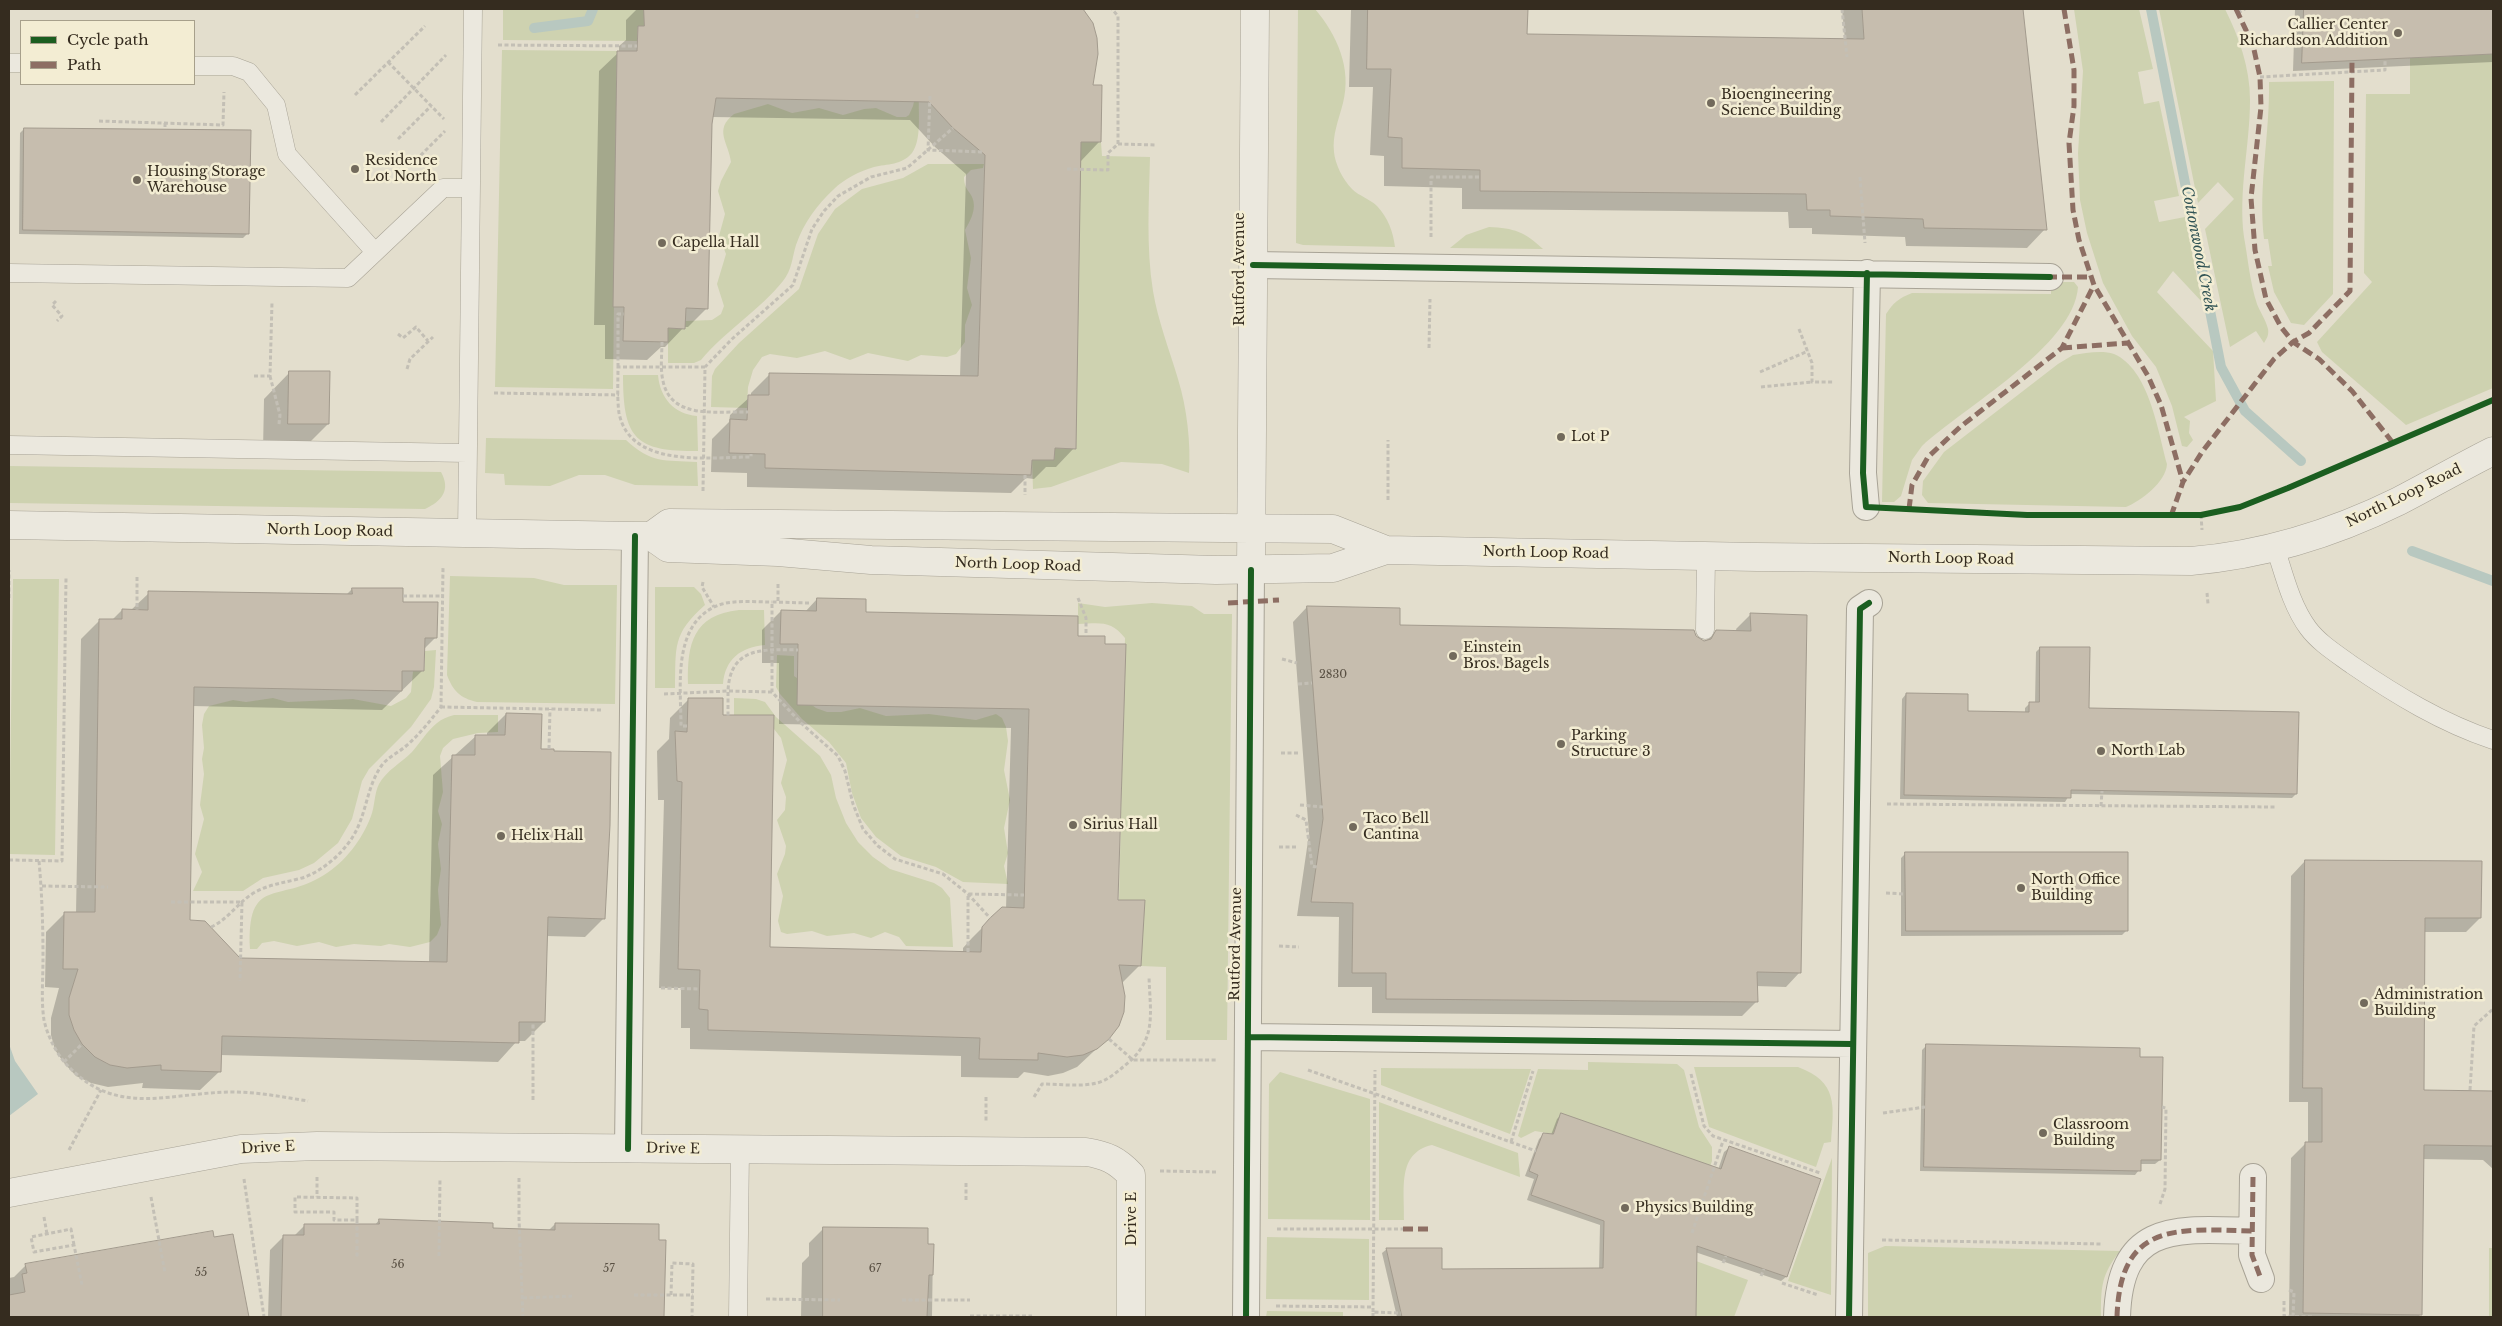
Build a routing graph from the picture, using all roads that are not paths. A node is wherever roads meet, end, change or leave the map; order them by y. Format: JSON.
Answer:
{"nodes":[{"id":1,"x":473,"y":9,"type":"edge"},
{"id":2,"x":1255,"y":9,"type":"edge"},
{"id":3,"x":195,"y":66,"type":"edge"},
{"id":4,"x":470,"y":188,"type":"junction"},
{"id":5,"x":376,"y":252,"type":"junction"},
{"id":6,"x":1252,"y":265,"type":"junction"},
{"id":7,"x":9,"y":273,"type":"edge"},
{"id":8,"x":1867,"y":273,"type":"junction"},
{"id":9,"x":2050,"y":277,"type":"dead end"},
{"id":10,"x":9,"y":445,"type":"edge"},
{"id":11,"x":2493,"y":451,"type":"edge"},
{"id":12,"x":467,"y":454,"type":"junction"},
{"id":13,"x":1866,"y":507,"type":"dead end"},
{"id":14,"x":9,"y":525,"type":"edge"},
{"id":15,"x":1252,"y":529,"type":"junction"},
{"id":16,"x":467,"y":534,"type":"junction"},
{"id":17,"x":643,"y":536,"type":"junction"},
{"id":18,"x":2275,"y":547,"type":"junction"},
{"id":19,"x":1386,"y":550,"type":"junction"},
{"id":20,"x":1706,"y":556,"type":"junction"},
{"id":21,"x":1251,"y":570,"type":"junction"},
{"id":22,"x":1869,"y":603,"type":"dead end"},
{"id":23,"x":1704,"y":630,"type":"dead end"},
{"id":24,"x":2493,"y":740,"type":"edge"},
{"id":25,"x":1248,"y":1037,"type":"junction"},
{"id":26,"x":1852,"y":1044,"type":"junction"},
{"id":27,"x":628,"y":1149,"type":"junction"},
{"id":28,"x":740,"y":1150,"type":"junction"},
{"id":29,"x":2253,"y":1177,"type":"dead end"},
{"id":30,"x":9,"y":1193,"type":"edge"},
{"id":31,"x":2252,"y":1230,"type":"junction"},
{"id":32,"x":2261,"y":1279,"type":"dead end"},
{"id":33,"x":1246,"y":1312,"type":"edge"},
{"id":34,"x":738,"y":1317,"type":"edge"},
{"id":35,"x":1131,"y":1317,"type":"edge"},
{"id":36,"x":1849,"y":1317,"type":"edge"},
{"id":37,"x":2117,"y":1317,"type":"edge"}],
"edges":[{"from":1,"to":4,"type":"lane"},
{"from":2,"to":6,"type":"street","name":"Rutford Avenue"},
{"from":3,"to":5,"type":"lane"},
{"from":4,"to":5,"type":"lane"},
{"from":4,"to":12,"type":"lane"},
{"from":5,"to":7,"type":"lane"},
{"from":6,"to":8,"type":"street"},
{"from":6,"to":15,"type":"street","name":"Rutford Avenue"},
{"from":8,"to":9,"type":"street"},
{"from":8,"to":13,"type":"street"},
{"from":10,"to":12,"type":"lane"},
{"from":11,"to":18,"type":"street","name":"North Loop Road"},
{"from":12,"to":16,"type":"lane"},
{"from":14,"to":16,"type":"street","name":"North Loop Road"},
{"from":15,"to":17,"type":"street","name":"North Loop Road"},
{"from":15,"to":19,"type":"street","name":"North Loop Road"},
{"from":15,"to":21,"type":"street","name":"Rutford Avenue"},
{"from":16,"to":17,"type":"street","name":"North Loop Road"},
{"from":17,"to":21,"type":"street","name":"North Loop Road"},
{"from":17,"to":27,"type":"street"},
{"from":18,"to":20,"type":"street","name":"North Loop Road"},
{"from":18,"to":24,"type":"lane"},
{"from":19,"to":20,"type":"street","name":"North Loop Road"},
{"from":19,"to":21,"type":"street","name":"North Loop Road"},
{"from":20,"to":23,"type":"lane"},
{"from":21,"to":25,"type":"street","name":"Rutford Avenue"},
{"from":22,"to":26,"type":"street"},
{"from":25,"to":26,"type":"street"},
{"from":25,"to":33,"type":"street","name":"Rutford Avenue"},
{"from":26,"to":36,"type":"street"},
{"from":27,"to":28,"type":"street","name":"Drive E"},
{"from":27,"to":30,"type":"street","name":"Drive E"},
{"from":28,"to":34,"type":"lane"},
{"from":28,"to":35,"type":"street","name":"Drive E"},
{"from":29,"to":31,"type":"street"},
{"from":31,"to":32,"type":"street"},
{"from":31,"to":37,"type":"street"}]}
